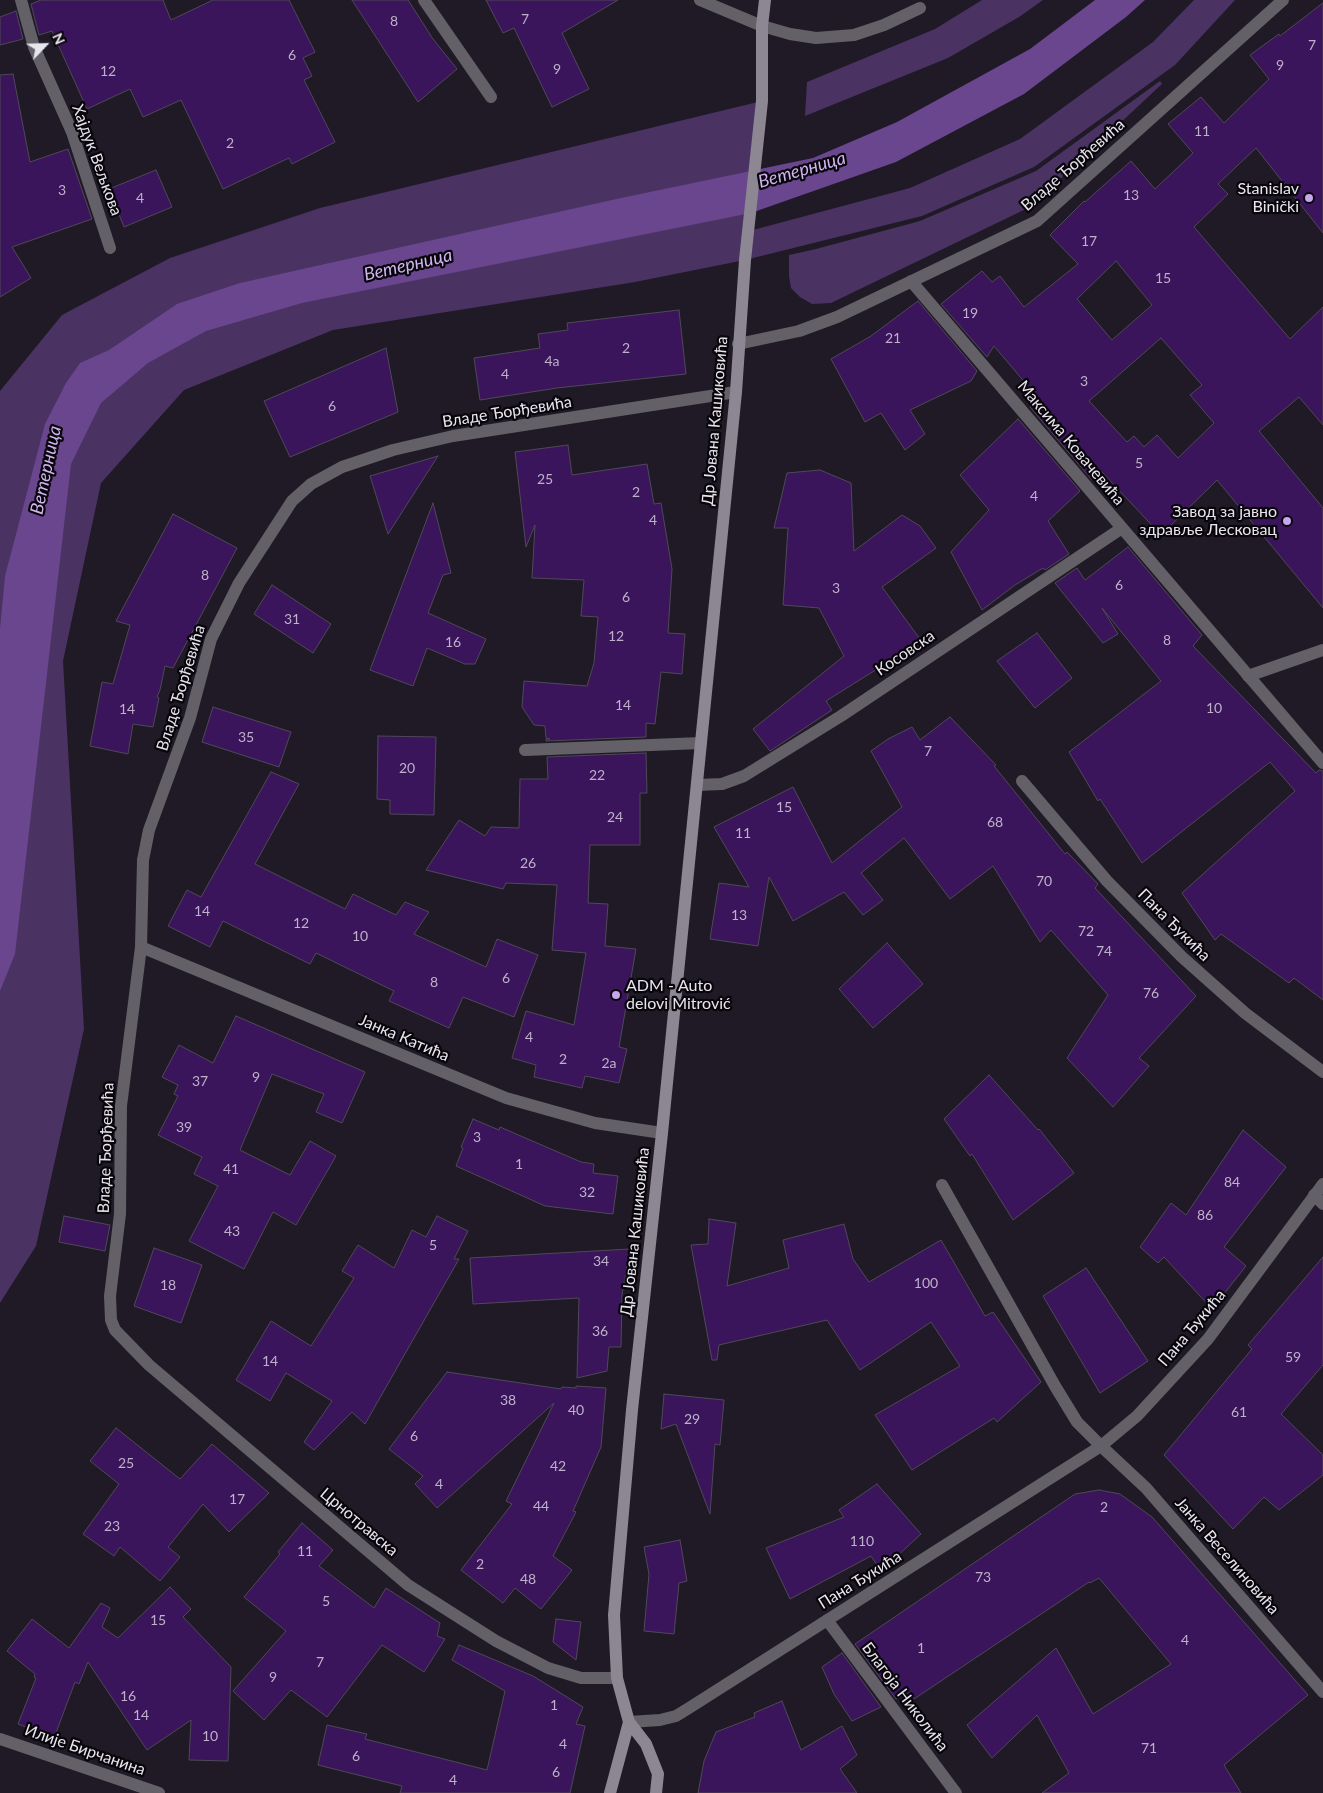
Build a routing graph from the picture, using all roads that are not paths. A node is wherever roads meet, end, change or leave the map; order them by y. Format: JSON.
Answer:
{"nodes":[{"id":1,"x":21,"y":0,"type":"edge"},
{"id":2,"x":424,"y":0,"type":"edge"},
{"id":3,"x":700,"y":0,"type":"edge"},
{"id":4,"x":765,"y":0,"type":"edge"},
{"id":5,"x":1283,"y":0,"type":"edge"},
{"id":6,"x":920,"y":8,"type":"dead end"},
{"id":7,"x":762,"y":26,"type":"junction"},
{"id":8,"x":491,"y":96,"type":"dead end"},
{"id":9,"x":110,"y":248,"type":"dead end"},
{"id":10,"x":911,"y":282,"type":"junction"},
{"id":11,"x":738,"y":344,"type":"junction"},
{"id":12,"x":736,"y":392,"type":"junction"},
{"id":13,"x":1122,"y":528,"type":"junction"},
{"id":14,"x":1323,"y":650,"type":"edge"},
{"id":15,"x":1248,"y":676,"type":"junction"},
{"id":16,"x":701,"y":743,"type":"junction"},
{"id":17,"x":525,"y":750,"type":"dead end"},
{"id":18,"x":1323,"y":763,"type":"edge"},
{"id":19,"x":1022,"y":781,"type":"dead end"},
{"id":20,"x":697,"y":785,"type":"junction"},
{"id":21,"x":141,"y":947,"type":"junction"},
{"id":22,"x":1323,"y":1072,"type":"edge"},
{"id":23,"x":662,"y":1134,"type":"junction"},
{"id":24,"x":1323,"y":1184,"type":"edge"},
{"id":25,"x":942,"y":1185,"type":"dead end"},
{"id":26,"x":1319,"y":1200,"type":"edge"},
{"id":27,"x":115,"y":1330,"type":"joint"},
{"id":28,"x":1101,"y":1446,"type":"junction"},
{"id":29,"x":827,"y":1620,"type":"junction"},
{"id":30,"x":616,"y":1678,"type":"junction"},
{"id":31,"x":1323,"y":1692,"type":"edge"},
{"id":32,"x":630,"y":1722,"type":"junction"},
{"id":33,"x":0,"y":1739,"type":"edge"},
{"id":34,"x":159,"y":1793,"type":"edge"},
{"id":35,"x":610,"y":1793,"type":"edge"},
{"id":36,"x":656,"y":1793,"type":"edge"},
{"id":37,"x":956,"y":1793,"type":"edge"}],
"edges":[{"from":1,"to":9,"type":"street","name":"Хајдук Вељкова"},
{"from":2,"to":8,"type":"street"},
{"from":3,"to":7,"type":"street"},
{"from":4,"to":7,"type":"street","name":"Др Јована Кашиковића"},
{"from":5,"to":10,"type":"street","name":"Владе Ђорђевића"},
{"from":6,"to":7,"type":"street"},
{"from":7,"to":11,"type":"street","name":"Др Јована Кашиковића"},
{"from":10,"to":11,"type":"street","name":"Владе Ђорђевића"},
{"from":10,"to":13,"type":"street","name":"Максима Ковачевића"},
{"from":11,"to":12,"type":"street","name":"Др Јована Кашиковића"},
{"from":12,"to":16,"type":"street","name":"Др Јована Кашиковића"},
{"from":12,"to":21,"type":"street","name":"Владе Ђорђевића"},
{"from":13,"to":15,"type":"street","name":"Максима Ковачевића"},
{"from":13,"to":20,"type":"street","name":"Косовска"},
{"from":14,"to":15,"type":"street"},
{"from":15,"to":18,"type":"street","name":"Максима Ковачевића"},
{"from":16,"to":17,"type":"street"},
{"from":16,"to":20,"type":"street","name":"Др Јована Кашиковића"},
{"from":19,"to":22,"type":"street","name":"Пана Ђукића"},
{"from":20,"to":23,"type":"street","name":"Др Јована Кашиковића"},
{"from":21,"to":23,"type":"street","name":"Јанка Катића"},
{"from":21,"to":27,"type":"street","name":"Владе Ђорђевића"},
{"from":23,"to":30,"type":"street","name":"Др Јована Кашиковића"},
{"from":24,"to":26,"type":"street","name":"Пана Ђукића"},
{"from":25,"to":28,"type":"street"},
{"from":26,"to":28,"type":"street","name":"Пана Ђукића"},
{"from":27,"to":30,"type":"street","name":"Црнотравска"},
{"from":28,"to":29,"type":"street","name":"Пана Ђукића"},
{"from":28,"to":31,"type":"street","name":"Јанка Веселиновића"},
{"from":29,"to":32,"type":"street","name":"Пана Ђукића"},
{"from":29,"to":37,"type":"street","name":"Благоја Николића"},
{"from":30,"to":32,"type":"street","name":"Др Јована Кашиковића"},
{"from":32,"to":35,"type":"street"},
{"from":32,"to":36,"type":"street","name":"Др Јована Кашиковића"},
{"from":33,"to":34,"type":"street","name":"Илије Бирчанина"}]}
